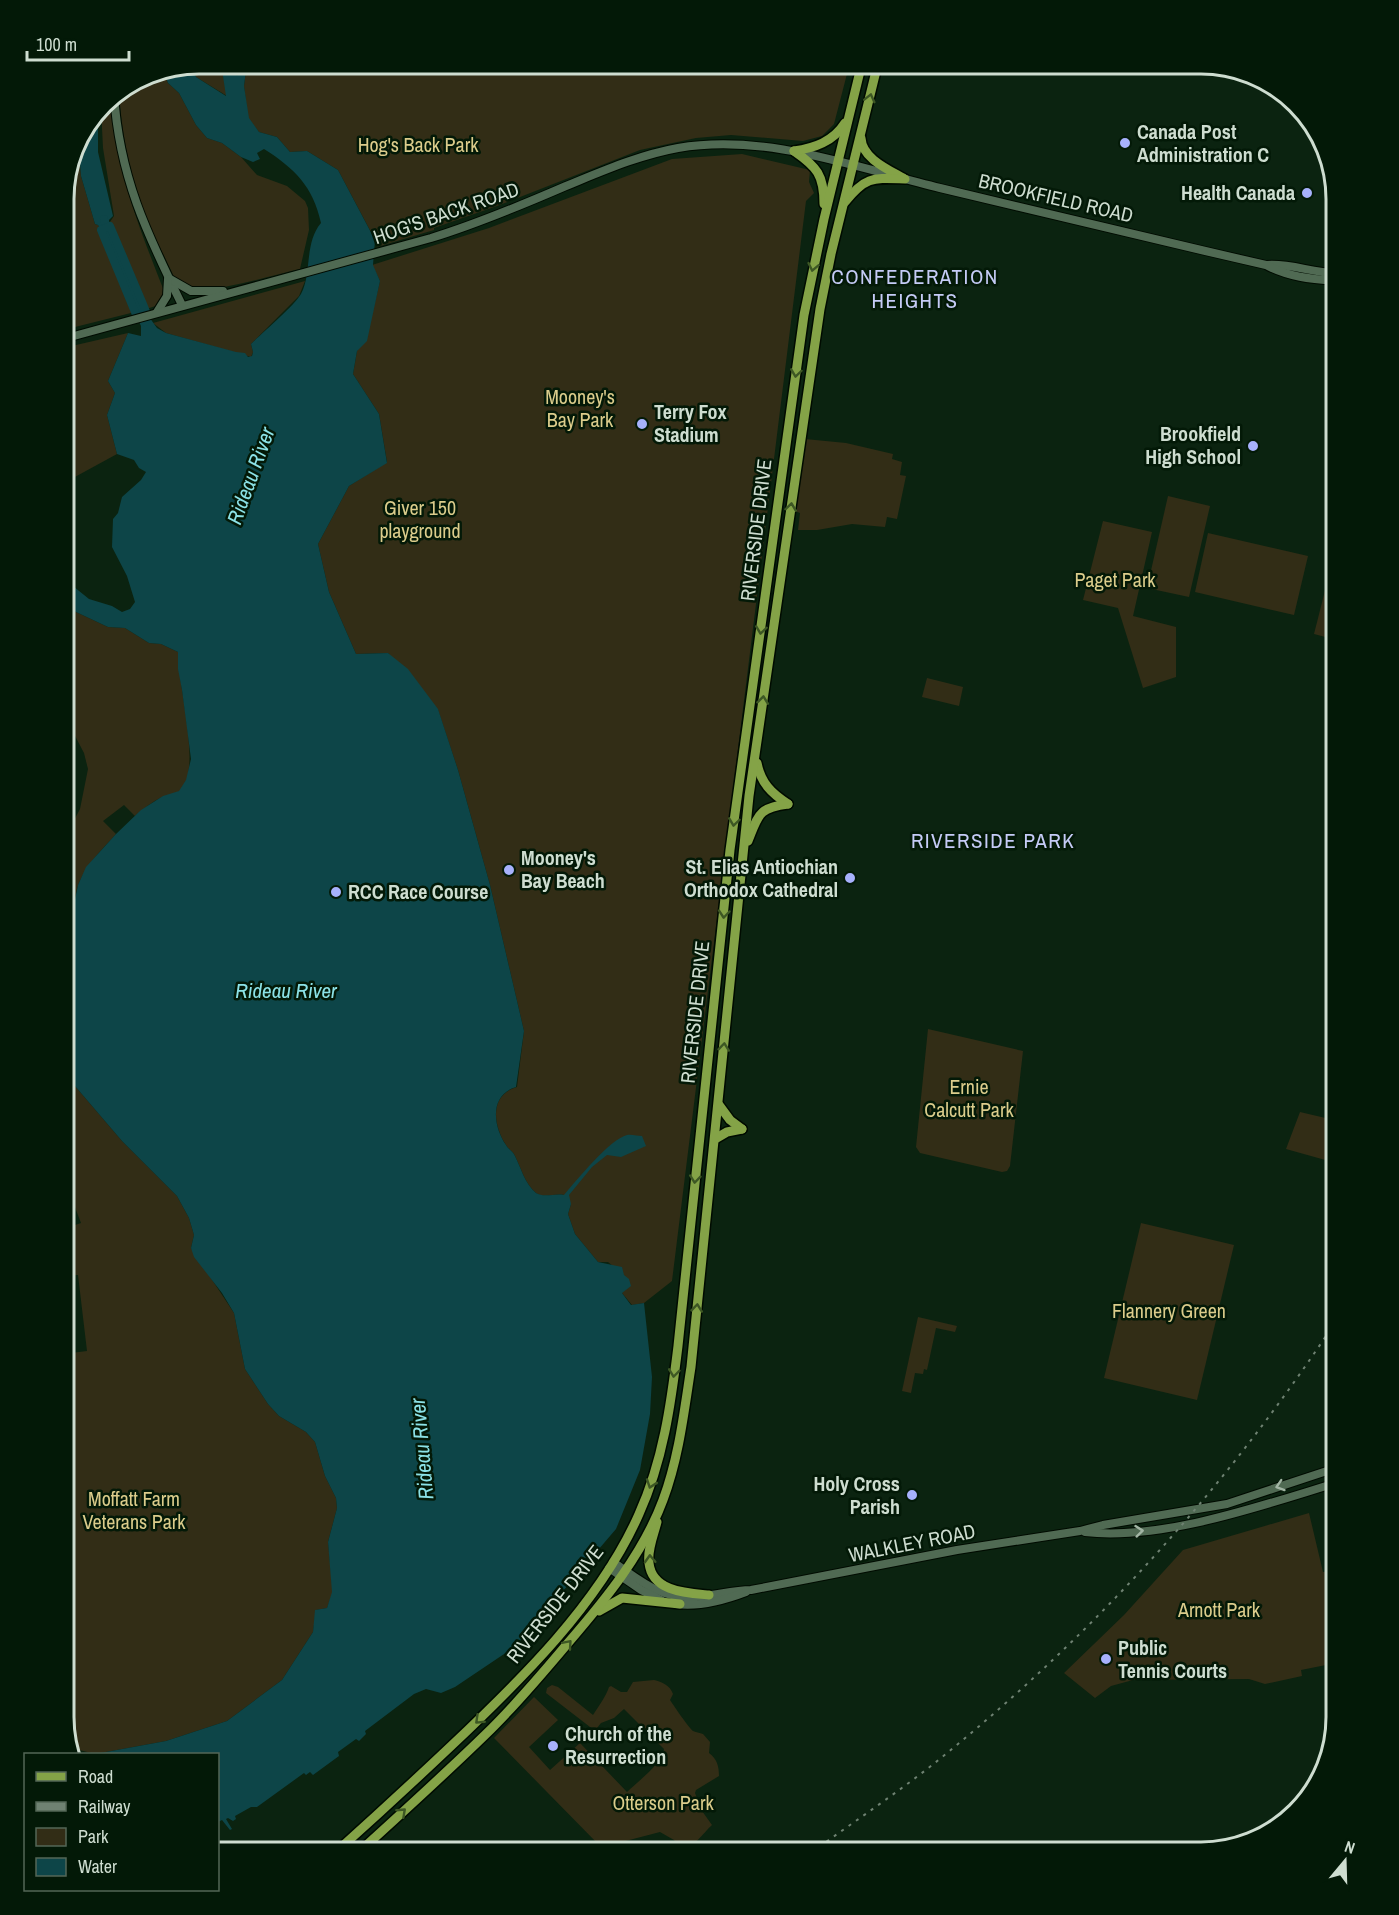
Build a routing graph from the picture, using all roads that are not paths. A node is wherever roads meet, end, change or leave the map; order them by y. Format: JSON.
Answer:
{"nodes":[{"id":1,"x":859,"y":74,"type":"edge"},
{"id":2,"x":875,"y":74,"type":"edge"},
{"id":3,"x":115,"y":105,"type":"edge"},
{"id":4,"x":850,"y":112,"type":"junction"},
{"id":5,"x":861,"y":133,"type":"junction"},
{"id":6,"x":794,"y":151,"type":"junction"},
{"id":7,"x":838,"y":162,"type":"junction"},
{"id":8,"x":853,"y":166,"type":"junction"},
{"id":9,"x":905,"y":179,"type":"junction"},
{"id":10,"x":843,"y":204,"type":"junction"},
{"id":11,"x":824,"y":219,"type":"junction"},
{"id":12,"x":1266,"y":265,"type":"junction"},
{"id":13,"x":1326,"y":272,"type":"edge"},
{"id":14,"x":168,"y":278,"type":"junction"},
{"id":15,"x":1326,"y":280,"type":"edge"},
{"id":16,"x":245,"y":289,"type":"junction"},
{"id":17,"x":182,"y":305,"type":"junction"},
{"id":18,"x":156,"y":313,"type":"junction"},
{"id":19,"x":74,"y":336,"type":"edge"},
{"id":20,"x":787,"y":431,"type":"junction"},
{"id":21,"x":802,"y":433,"type":"junction"},
{"id":22,"x":756,"y":758,"type":"junction"},
{"id":23,"x":744,"y":848,"type":"junction"},
{"id":24,"x":719,"y":1105,"type":"junction"},
{"id":25,"x":715,"y":1139,"type":"junction"},
{"id":26,"x":1326,"y":1471,"type":"edge"},
{"id":27,"x":1326,"y":1486,"type":"edge"},
{"id":28,"x":662,"y":1502,"type":"junction"},
{"id":29,"x":1080,"y":1531,"type":"junction"},
{"id":30,"x":611,"y":1565,"type":"junction"},
{"id":31,"x":623,"y":1574,"type":"junction"},
{"id":32,"x":751,"y":1590,"type":"junction"},
{"id":33,"x":709,"y":1595,"type":"junction"},
{"id":34,"x":680,"y":1604,"type":"junction"},
{"id":35,"x":592,"y":1616,"type":"junction"},
{"id":36,"x":348,"y":1841,"type":"edge"},
{"id":37,"x":371,"y":1841,"type":"edge"}],
"edges":[{"from":1,"to":4,"type":"main road","name":"RIVERSIDE DRIVE"},
{"from":5,"to":2,"type":"main road","name":"RIVERSIDE DRIVE","one_way":true},
{"from":3,"to":14,"type":"main road"},
{"from":4,"to":6,"type":"main road"},
{"from":4,"to":7,"type":"main road","name":"RIVERSIDE DRIVE"},
{"from":5,"to":8,"type":"main road","name":"RIVERSIDE DRIVE"},
{"from":5,"to":9,"type":"main road"},
{"from":6,"to":7,"type":"main road","name":"HOG'S BACK ROAD"},
{"from":6,"to":11,"type":"main road"},
{"from":6,"to":16,"type":"main road","name":"HOG'S BACK ROAD"},
{"from":7,"to":8,"type":"main road","name":"BROOKFIELD ROAD"},
{"from":7,"to":11,"type":"main road","name":"RIVERSIDE DRIVE"},
{"from":8,"to":9,"type":"main road","name":"BROOKFIELD ROAD"},
{"from":8,"to":10,"type":"main road","name":"RIVERSIDE DRIVE"},
{"from":9,"to":10,"type":"main road"},
{"from":9,"to":12,"type":"main road","name":"BROOKFIELD ROAD"},
{"from":10,"to":21,"type":"main road","name":"RIVERSIDE DRIVE"},
{"from":11,"to":20,"type":"main road","name":"RIVERSIDE DRIVE","one_way":true},
{"from":12,"to":13,"type":"main road","name":"BROOKFIELD ROAD"},
{"from":12,"to":15,"type":"main road","name":"BROOKFIELD ROAD"},
{"from":14,"to":16,"type":"main road"},
{"from":14,"to":17,"type":"main road"},
{"from":14,"to":18,"type":"main road"},
{"from":16,"to":17,"type":"main road","name":"HOG'S BACK ROAD"},
{"from":17,"to":18,"type":"main road","name":"HOG'S BACK ROAD"},
{"from":18,"to":19,"type":"main road","name":"HOG'S BACK ROAD"},
{"from":20,"to":21,"type":"main road"},
{"from":20,"to":30,"type":"main road","name":"RIVERSIDE DRIVE","one_way":true},
{"from":22,"to":21,"type":"main road","name":"RIVERSIDE DRIVE","one_way":true},
{"from":22,"to":23,"type":"main road","name":"RIVERSIDE DRIVE"},
{"from":22,"to":23,"type":"main road"},
{"from":24,"to":23,"type":"main road","name":"RIVERSIDE DRIVE","one_way":true},
{"from":24,"to":25,"type":"main road","name":"RIVERSIDE DRIVE"},
{"from":24,"to":25,"type":"main road"},
{"from":28,"to":25,"type":"main road","name":"RIVERSIDE DRIVE","one_way":true},
{"from":26,"to":29,"type":"main road","name":"WALKLEY ROAD","one_way":true},
{"from":29,"to":27,"type":"main road","name":"WALKLEY ROAD","one_way":true},
{"from":28,"to":31,"type":"main road","name":"RIVERSIDE DRIVE"},
{"from":33,"to":28,"type":"main road","one_way":true},
{"from":29,"to":32,"type":"main road","name":"WALKLEY ROAD"},
{"from":30,"to":31,"type":"main road","name":"WALKLEY ROAD"},
{"from":30,"to":36,"type":"main road","name":"RIVERSIDE DRIVE","one_way":true},
{"from":31,"to":33,"type":"main road","name":"WALKLEY ROAD"},
{"from":31,"to":34,"type":"main road","name":"WALKLEY ROAD"},
{"from":31,"to":35,"type":"main road","name":"RIVERSIDE DRIVE"},
{"from":32,"to":33,"type":"main road","name":"WALKLEY ROAD"},
{"from":32,"to":34,"type":"main road","name":"WALKLEY ROAD"},
{"from":34,"to":35,"type":"main road"},
{"from":37,"to":35,"type":"main road","name":"RIVERSIDE DRIVE","one_way":true}]}
